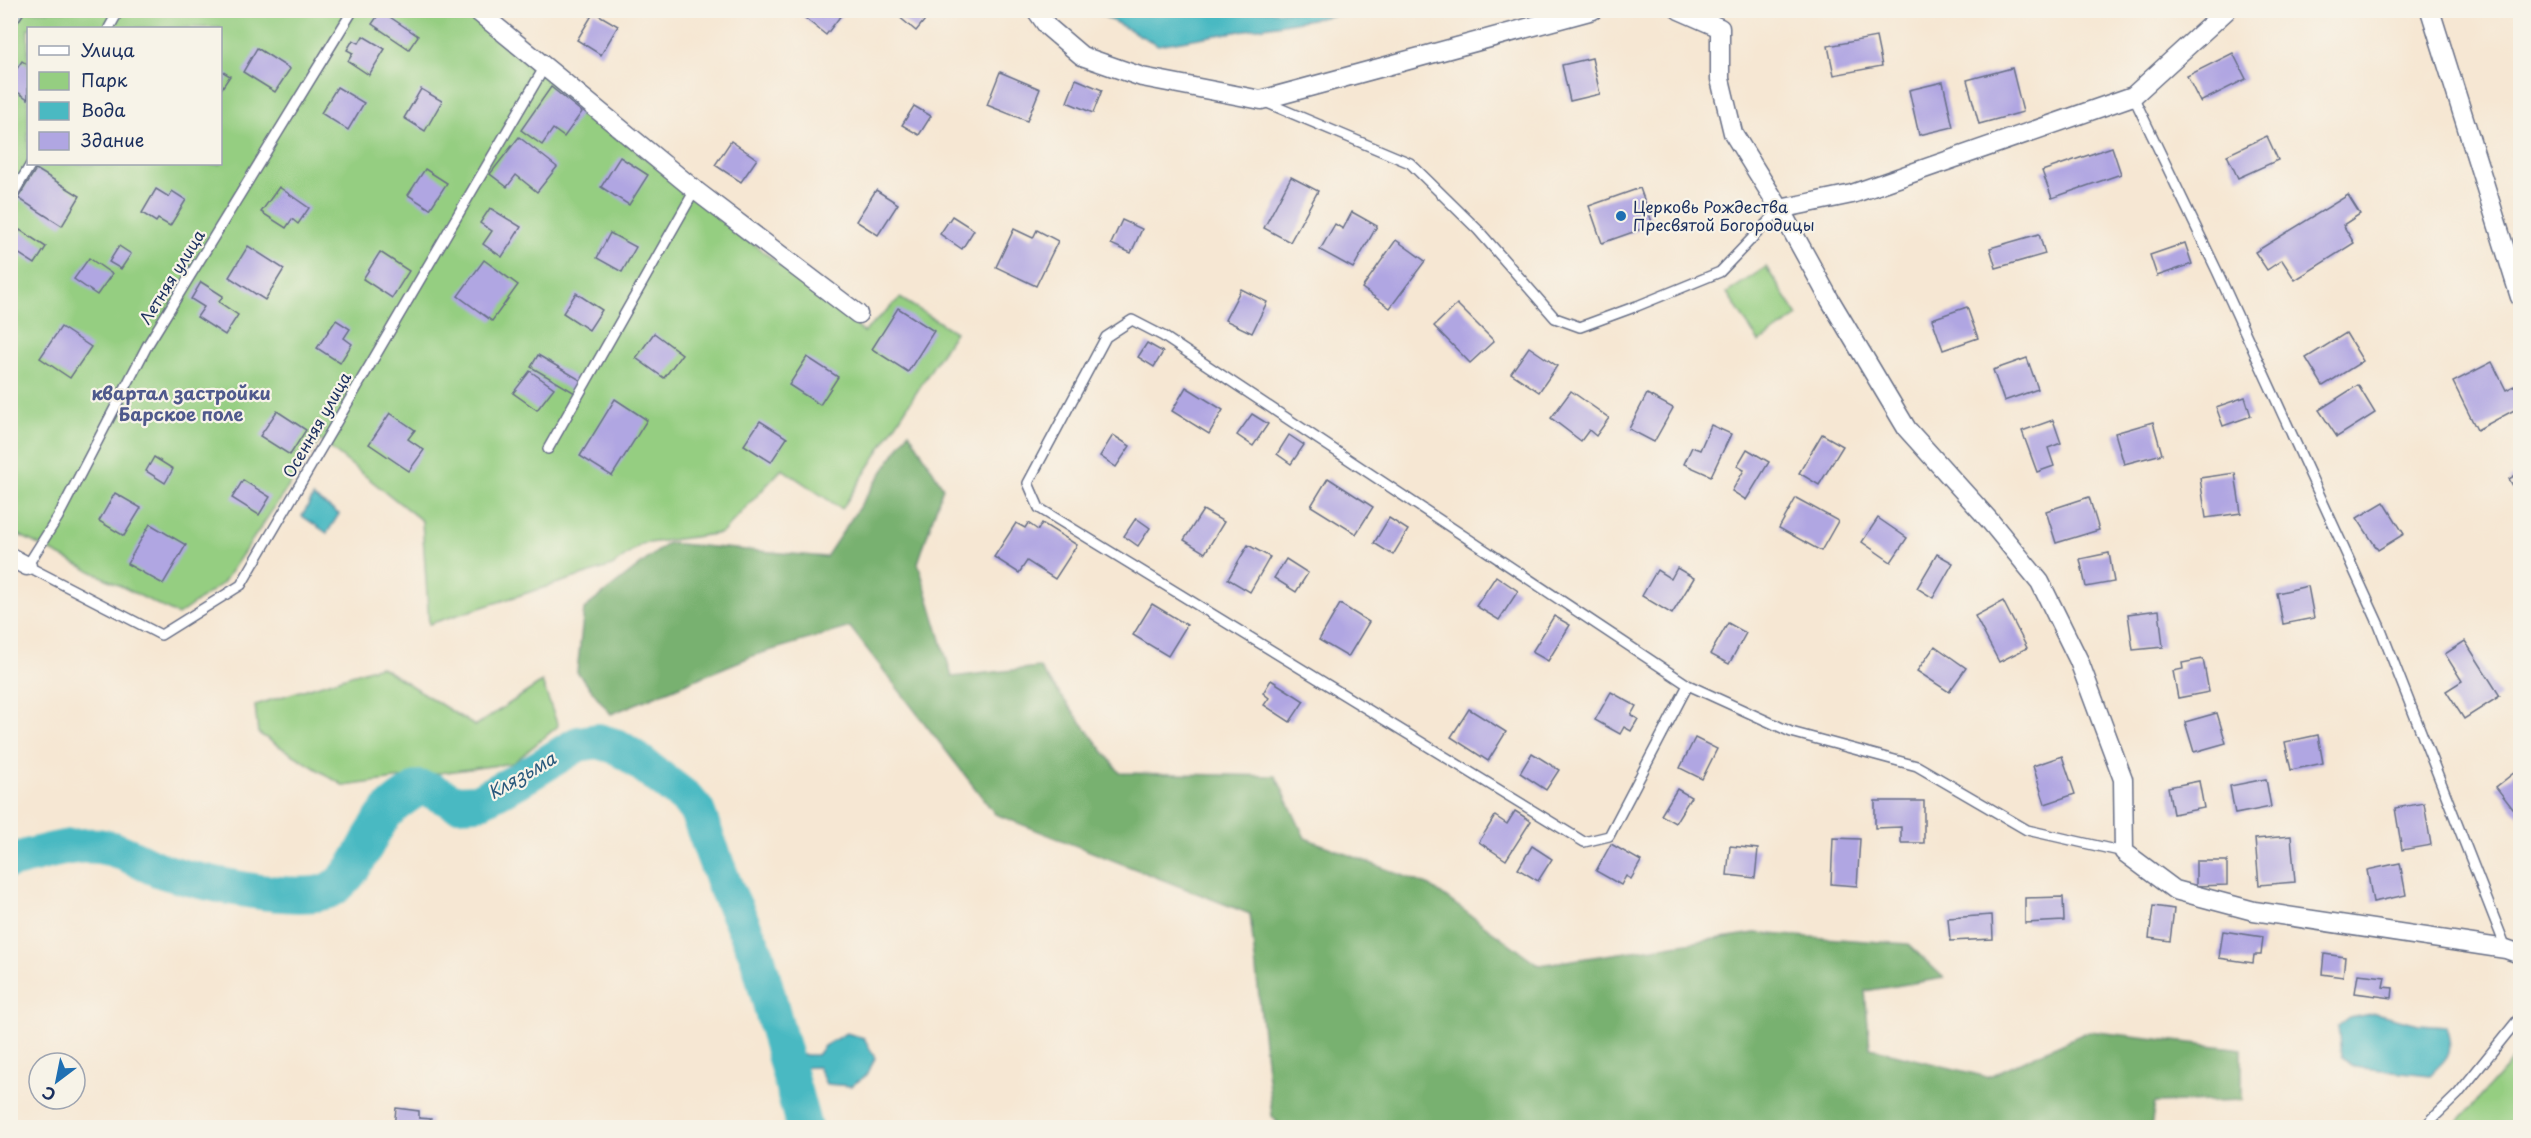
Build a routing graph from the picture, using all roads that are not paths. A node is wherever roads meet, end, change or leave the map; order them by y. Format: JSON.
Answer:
{"nodes":[{"id":1,"x":119,"y":10,"type":"edge"},
{"id":2,"x":353,"y":10,"type":"edge"},
{"id":3,"x":476,"y":10,"type":"edge"},
{"id":4,"x":1036,"y":10,"type":"edge"},
{"id":5,"x":1593,"y":10,"type":"edge"},
{"id":6,"x":1679,"y":10,"type":"edge"},
{"id":7,"x":2227,"y":10,"type":"edge"},
{"id":8,"x":2430,"y":10,"type":"edge"},
{"id":9,"x":1720,"y":20,"type":"edge"},
{"id":10,"x":110,"y":27,"type":"edge"},
{"id":11,"x":544,"y":68,"type":"junction"},
{"id":12,"x":2133,"y":96,"type":"junction"},
{"id":13,"x":1261,"y":100,"type":"junction"},
{"id":14,"x":30,"y":165,"type":"edge"},
{"id":15,"x":695,"y":190,"type":"junction"},
{"id":16,"x":10,"y":199,"type":"edge"},
{"id":17,"x":1780,"y":209,"type":"junction"},
{"id":18,"x":2520,"y":297,"type":"edge"},
{"id":19,"x":858,"y":314,"type":"dead end"},
{"id":20,"x":548,"y":449,"type":"dead end"},
{"id":21,"x":19,"y":562,"type":"edge"},
{"id":22,"x":1688,"y":685,"type":"junction"},
{"id":23,"x":2124,"y":852,"type":"junction"},
{"id":24,"x":2513,"y":952,"type":"edge"},
{"id":25,"x":2520,"y":1017,"type":"edge"},
{"id":26,"x":2423,"y":1128,"type":"edge"}],
"edges":[{"from":1,"to":10,"type":"lane"},
{"from":2,"to":21,"type":"lane","name":"Летняя улица"},
{"from":3,"to":11,"type":"street"},
{"from":4,"to":13,"type":"street"},
{"from":5,"to":13,"type":"street"},
{"from":6,"to":9,"type":"street"},
{"from":7,"to":12,"type":"street"},
{"from":8,"to":18,"type":"street"},
{"from":9,"to":17,"type":"street"},
{"from":11,"to":15,"type":"street"},
{"from":11,"to":21,"type":"lane","name":"Осенняя улица"},
{"from":12,"to":17,"type":"street"},
{"from":12,"to":24,"type":"lane"},
{"from":13,"to":17,"type":"lane"},
{"from":14,"to":16,"type":"lane"},
{"from":15,"to":19,"type":"street"},
{"from":15,"to":20,"type":"lane"},
{"from":17,"to":23,"type":"street"},
{"from":22,"to":22,"type":"lane"},
{"from":22,"to":23,"type":"lane"},
{"from":23,"to":24,"type":"street"},
{"from":25,"to":26,"type":"lane"}]}
